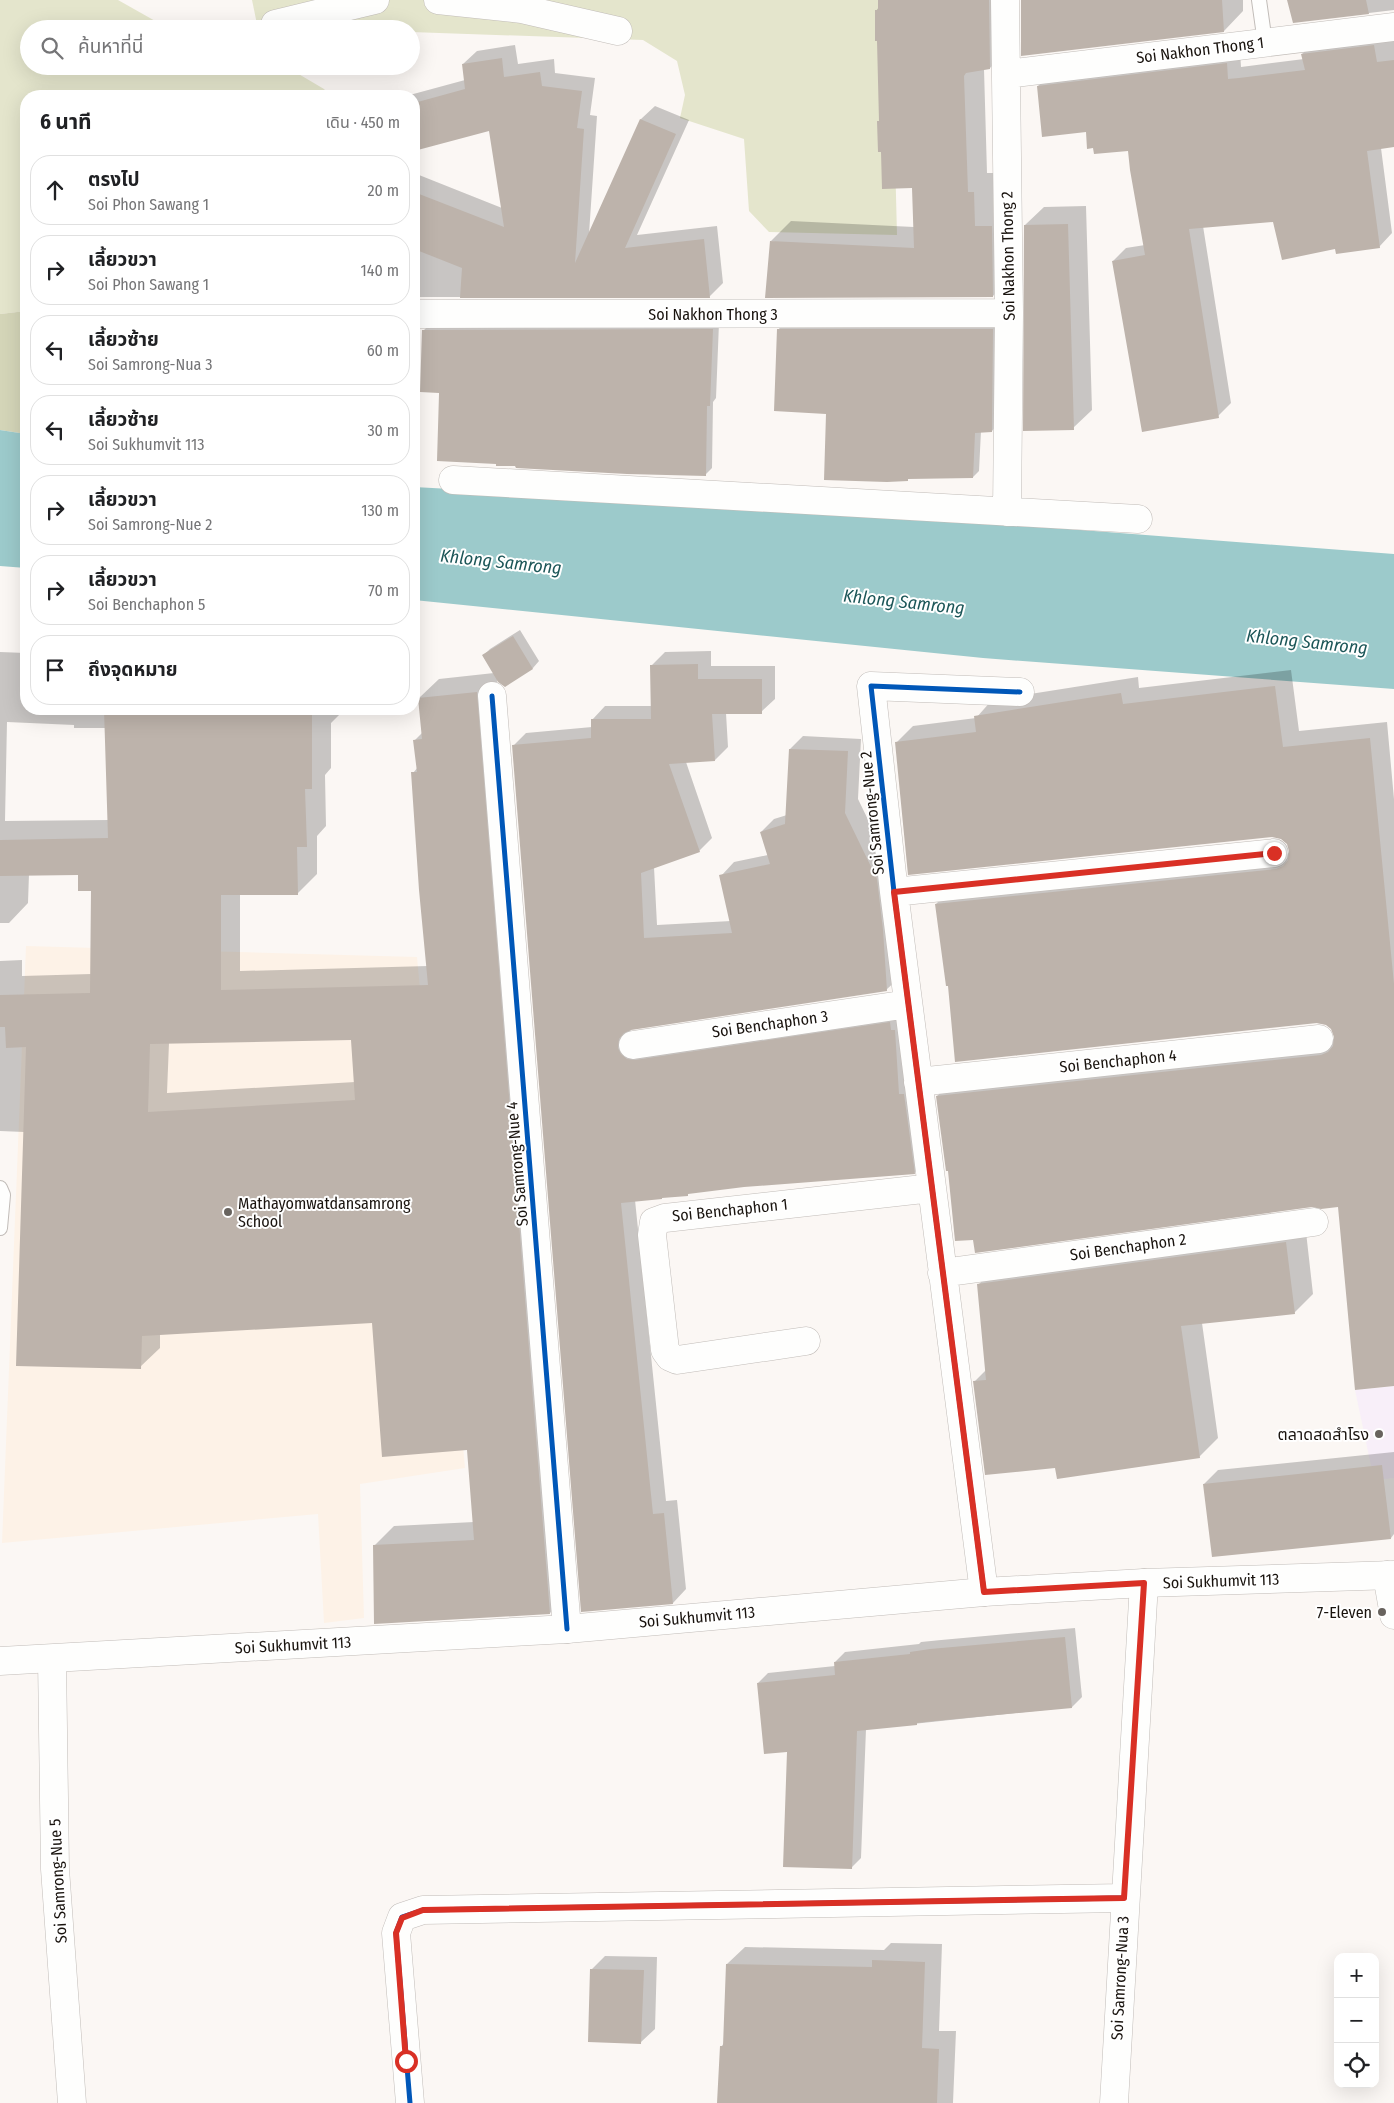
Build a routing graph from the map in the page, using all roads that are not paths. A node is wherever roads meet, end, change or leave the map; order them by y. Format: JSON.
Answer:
{"nodes":[{"id":1,"x":375,"y":0,"type":"edge"},
{"id":2,"x":438,"y":0,"type":"edge"},
{"id":3,"x":1005,"y":0,"type":"edge"},
{"id":4,"x":1259,"y":0,"type":"edge"},
{"id":5,"x":292,"y":20,"type":"edge"},
{"id":6,"x":1394,"y":27,"type":"edge"},
{"id":7,"x":618,"y":31,"type":"dead end"},
{"id":8,"x":1265,"y":42,"type":"junction"},
{"id":9,"x":1006,"y":74,"type":"junction"},
{"id":10,"x":1009,"y":313,"type":"junction"},
{"id":11,"x":420,"y":314,"type":"edge"},
{"id":12,"x":453,"y":480,"type":"dead end"},
{"id":13,"x":1007,"y":512,"type":"junction"},
{"id":14,"x":1138,"y":519,"type":"dead end"},
{"id":15,"x":1020,"y":692,"type":"dead end"},
{"id":16,"x":492,"y":696,"type":"dead end"},
{"id":17,"x":1274,"y":853,"type":"dead end"},
{"id":18,"x":894,"y":892,"type":"junction"},
{"id":19,"x":908,"y":1004,"type":"junction"},
{"id":20,"x":1319,"y":1039,"type":"dead end"},
{"id":21,"x":633,"y":1045,"type":"dead end"},
{"id":22,"x":918,"y":1082,"type":"junction"},
{"id":23,"x":0,"y":1188,"type":"edge"},
{"id":24,"x":932,"y":1188,"type":"junction"},
{"id":25,"x":1314,"y":1222,"type":"dead end"},
{"id":26,"x":0,"y":1228,"type":"edge"},
{"id":27,"x":942,"y":1273,"type":"junction"},
{"id":28,"x":806,"y":1341,"type":"dead end"},
{"id":29,"x":1391,"y":1575,"type":"edge"},
{"id":30,"x":1144,"y":1583,"type":"junction"},
{"id":31,"x":984,"y":1592,"type":"junction"},
{"id":32,"x":1394,"y":1615,"type":"edge"},
{"id":33,"x":567,"y":1629,"type":"junction"},
{"id":34,"x":52,"y":1659,"type":"junction"},
{"id":35,"x":0,"y":1661,"type":"edge"},
{"id":36,"x":1124,"y":1898,"type":"junction"},
{"id":37,"x":72,"y":2103,"type":"edge"},
{"id":38,"x":410,"y":2103,"type":"edge"},
{"id":39,"x":1114,"y":2103,"type":"edge"}],
"edges":[{"from":1,"to":5,"type":"street"},
{"from":2,"to":7,"type":"street"},
{"from":3,"to":9,"type":"street","name":"Soi Nakhon Thong 2"},
{"from":4,"to":8,"type":"lane"},
{"from":6,"to":8,"type":"street","name":"Soi Nakhon Thong 1"},
{"from":8,"to":9,"type":"street","name":"Soi Nakhon Thong 1"},
{"from":9,"to":10,"type":"street","name":"Soi Nakhon Thong 2"},
{"from":10,"to":11,"type":"street","name":"Soi Nakhon Thong 3"},
{"from":10,"to":13,"type":"street","name":"Soi Nakhon Thong 2"},
{"from":12,"to":13,"type":"street"},
{"from":13,"to":14,"type":"street"},
{"from":15,"to":18,"type":"street","name":"Soi Samrong-Nue 2"},
{"from":16,"to":33,"type":"street","name":"Soi Samrong-Nue 4"},
{"from":17,"to":18,"type":"street"},
{"from":18,"to":19,"type":"street","name":"Soi Samrong-Nue 2"},
{"from":19,"to":21,"type":"street","name":"Soi Benchaphon 3"},
{"from":19,"to":22,"type":"street","name":"Soi Samrong-Nue 2"},
{"from":20,"to":22,"type":"street","name":"Soi Benchaphon 4"},
{"from":22,"to":24,"type":"street","name":"Soi Samrong-Nue 2"},
{"from":23,"to":26,"type":"lane"},
{"from":24,"to":27,"type":"street","name":"Soi Samrong-Nue 2"},
{"from":24,"to":28,"type":"street","name":"Soi Benchaphon 1"},
{"from":25,"to":27,"type":"street","name":"Soi Benchaphon 2"},
{"from":27,"to":31,"type":"street","name":"Soi Samrong-Nue 2"},
{"from":29,"to":30,"type":"street","name":"Soi Sukhumvit 113"},
{"from":29,"to":32,"type":"street"},
{"from":30,"to":31,"type":"street","name":"Soi Sukhumvit 113"},
{"from":30,"to":36,"type":"street","name":"Soi Samrong-Nua 3"},
{"from":31,"to":33,"type":"street","name":"Soi Sukhumvit 113"},
{"from":33,"to":34,"type":"street","name":"Soi Sukhumvit 113"},
{"from":34,"to":35,"type":"street","name":"Soi Sukhumvit 113"},
{"from":34,"to":37,"type":"street","name":"Soi Samrong-Nue 5"},
{"from":36,"to":38,"type":"street"},
{"from":36,"to":39,"type":"street","name":"Soi Samrong-Nua 3"}]}
